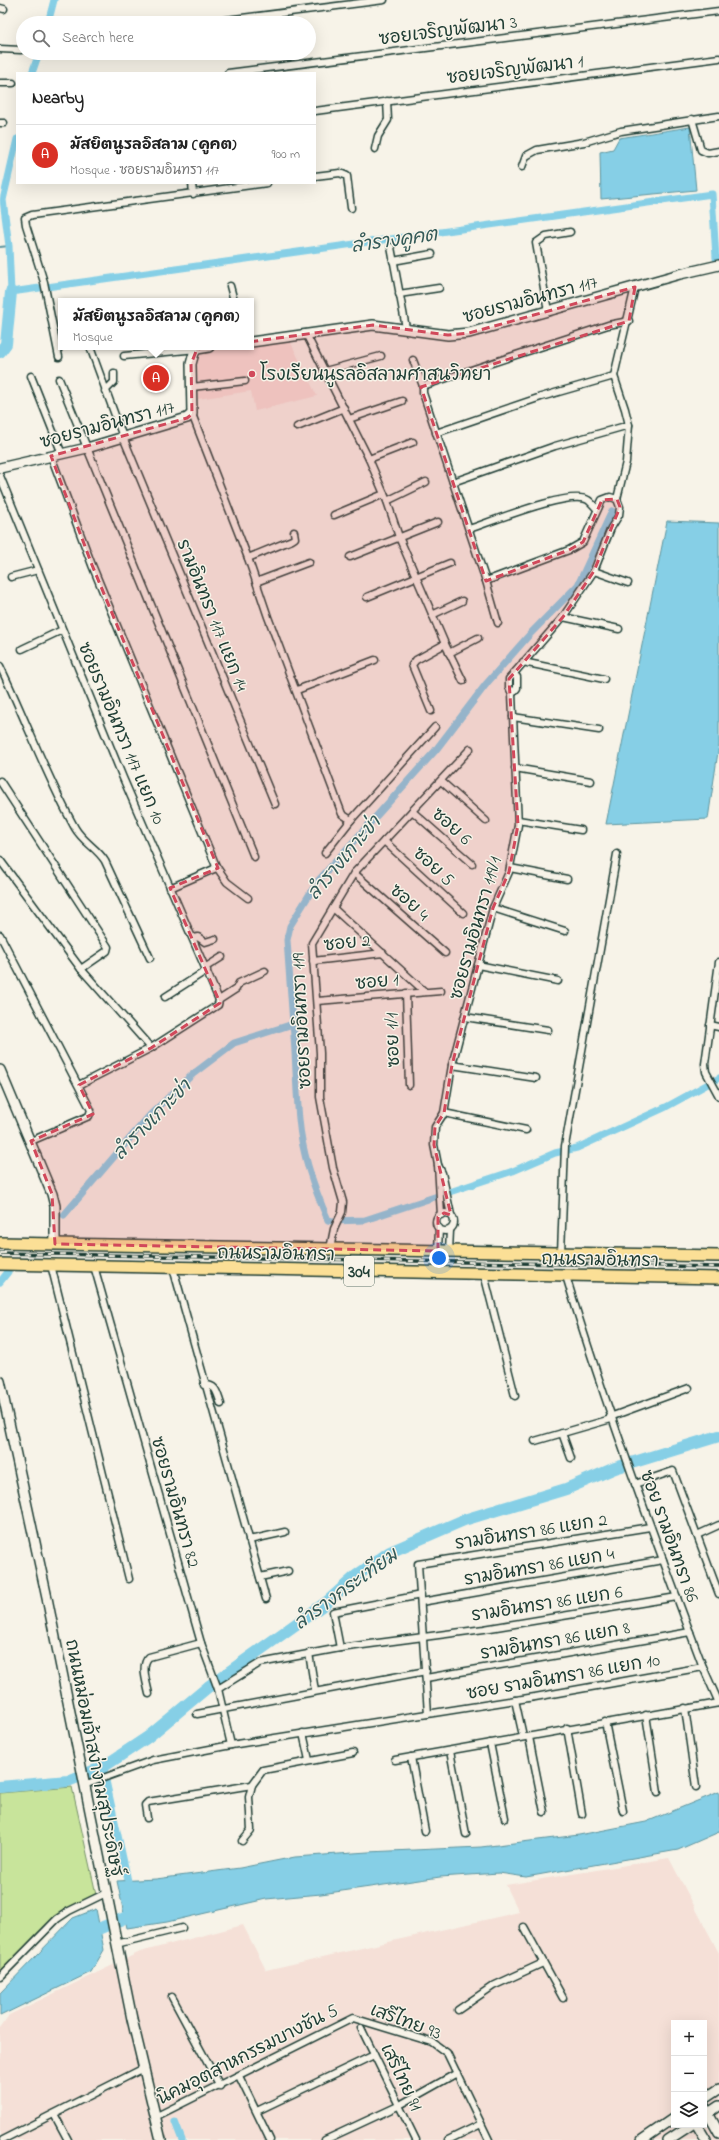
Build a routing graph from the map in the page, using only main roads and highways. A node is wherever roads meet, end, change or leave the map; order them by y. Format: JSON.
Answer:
{"nodes":[{"id":1,"x":0,"y":1242,"type":"edge"},
{"id":2,"x":719,"y":1256,"type":"edge"},
{"id":3,"x":0,"y":1264,"type":"edge"},
{"id":4,"x":719,"y":1278,"type":"edge"}],
"edges":[{"from":1,"to":2,"type":"highway","name":"ถนนรามอินทรา","number":"304"},
{"from":3,"to":4,"type":"highway","name":"ถนนรามอินทรา","number":"304"}]}
